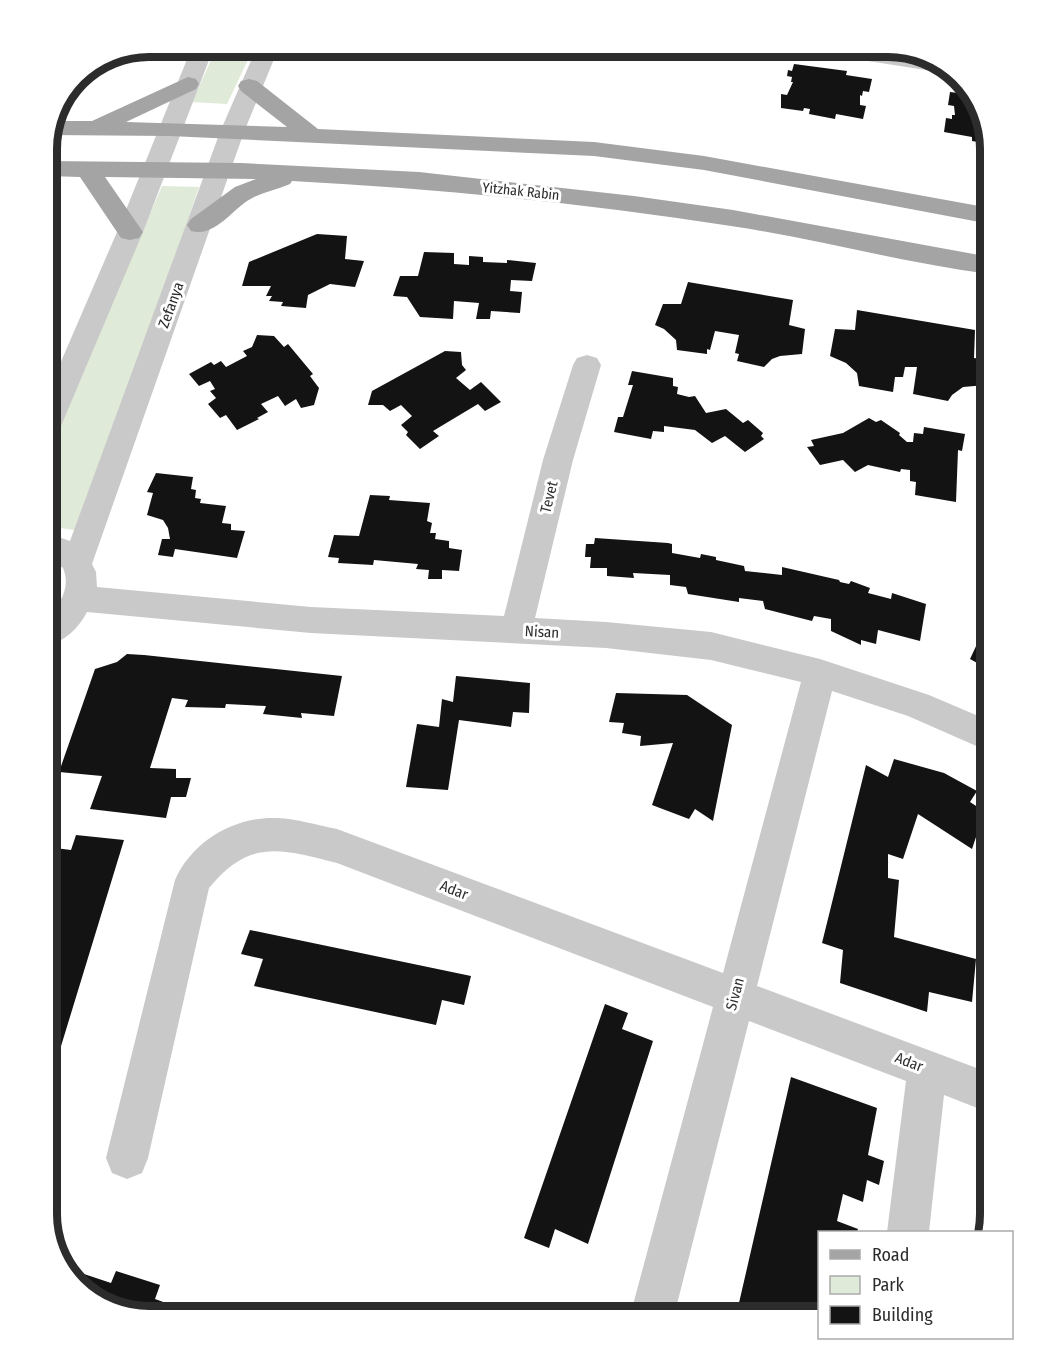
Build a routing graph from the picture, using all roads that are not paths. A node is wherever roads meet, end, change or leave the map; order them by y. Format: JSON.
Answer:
{"nodes":[{"id":1,"x":199,"y":57,"type":"edge"},
{"id":2,"x":263,"y":57,"type":"edge"},
{"id":3,"x":887,"y":57,"type":"edge"},
{"id":4,"x":914,"y":61,"type":"edge"},
{"id":5,"x":188,"y":84,"type":"junction"},
{"id":6,"x":249,"y":86,"type":"junction"},
{"id":7,"x":60,"y":128,"type":"edge"},
{"id":8,"x":94,"y":128,"type":"junction"},
{"id":9,"x":170,"y":129,"type":"junction"},
{"id":10,"x":232,"y":132,"type":"junction"},
{"id":11,"x":311,"y":135,"type":"junction"},
{"id":12,"x":57,"y":169,"type":"edge"},
{"id":13,"x":87,"y":169,"type":"junction"},
{"id":14,"x":155,"y":170,"type":"junction"},
{"id":15,"x":219,"y":171,"type":"junction"},
{"id":16,"x":295,"y":173,"type":"junction"},
{"id":17,"x":980,"y":214,"type":"edge"},
{"id":18,"x":200,"y":225,"type":"junction"},
{"id":19,"x":130,"y":231,"type":"junction"},
{"id":20,"x":980,"y":264,"type":"edge"},
{"id":21,"x":587,"y":365,"type":"dead end"},
{"id":22,"x":57,"y":403,"type":"edge"},
{"id":23,"x":57,"y":549,"type":"edge"},
{"id":24,"x":77,"y":564,"type":"junction"},
{"id":25,"x":80,"y":598,"type":"junction"},
{"id":26,"x":57,"y":628,"type":"edge"},
{"id":27,"x":516,"y":631,"type":"junction"},
{"id":28,"x":820,"y":673,"type":"junction"},
{"id":29,"x":980,"y":732,"type":"edge"},
{"id":30,"x":734,"y":996,"type":"junction"},
{"id":31,"x":927,"y":1069,"type":"junction"},
{"id":32,"x":980,"y":1089,"type":"edge"},
{"id":33,"x":127,"y":1158,"type":"dead end"},
{"id":34,"x":908,"y":1231,"type":"edge"},
{"id":35,"x":655,"y":1306,"type":"edge"}],
"edges":[{"from":1,"to":5,"type":"street"},
{"from":2,"to":6,"type":"street","name":"Zefanya"},
{"from":3,"to":4,"type":"street"},
{"from":5,"to":8,"type":"main road"},
{"from":5,"to":9,"type":"street"},
{"from":6,"to":10,"type":"street","name":"Zefanya"},
{"from":6,"to":11,"type":"main road"},
{"from":7,"to":8,"type":"main road"},
{"from":8,"to":9,"type":"main road"},
{"from":9,"to":10,"type":"main road"},
{"from":9,"to":14,"type":"street"},
{"from":10,"to":11,"type":"main road"},
{"from":10,"to":15,"type":"street","name":"Zefanya"},
{"from":11,"to":17,"type":"main road"},
{"from":12,"to":13,"type":"main road","name":"Yitzhak Rabin"},
{"from":13,"to":14,"type":"main road","name":"Yitzhak Rabin"},
{"from":13,"to":19,"type":"main road"},
{"from":14,"to":15,"type":"main road","name":"Yitzhak Rabin"},
{"from":14,"to":19,"type":"street"},
{"from":15,"to":16,"type":"main road","name":"Yitzhak Rabin"},
{"from":15,"to":18,"type":"street","name":"Zefanya"},
{"from":16,"to":18,"type":"main road"},
{"from":16,"to":20,"type":"main road","name":"Yitzhak Rabin"},
{"from":18,"to":24,"type":"street","name":"Zefanya"},
{"from":19,"to":22,"type":"street"},
{"from":21,"to":27,"type":"street","name":"Tevet"},
{"from":23,"to":24,"type":"street"},
{"from":24,"to":25,"type":"street"},
{"from":25,"to":26,"type":"street"},
{"from":25,"to":27,"type":"street","name":"Nisan"},
{"from":27,"to":28,"type":"street","name":"Nisan"},
{"from":28,"to":29,"type":"street","name":"Nisan"},
{"from":28,"to":30,"type":"street","name":"Sivan"},
{"from":30,"to":31,"type":"street","name":"Adar"},
{"from":30,"to":33,"type":"street","name":"Adar"},
{"from":30,"to":35,"type":"street","name":"Sivan"},
{"from":31,"to":32,"type":"street","name":"Adar"},
{"from":31,"to":34,"type":"street"}]}
